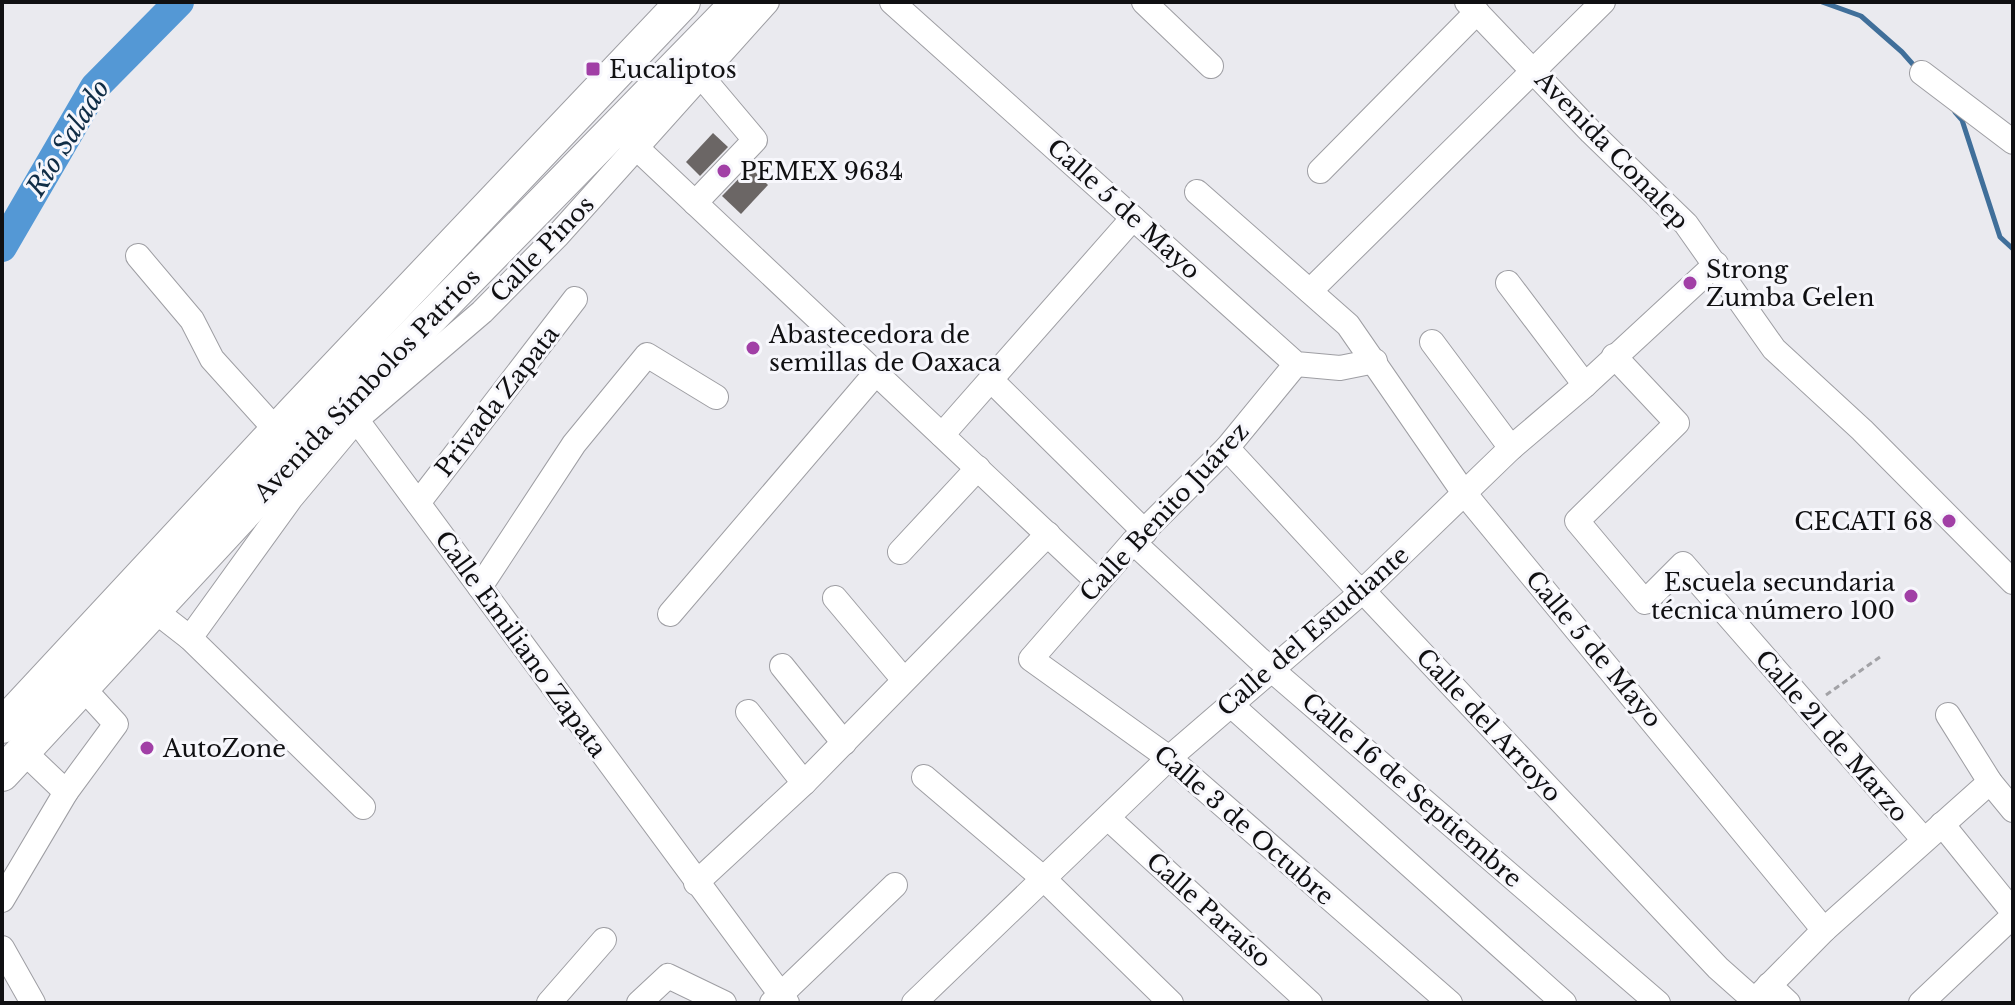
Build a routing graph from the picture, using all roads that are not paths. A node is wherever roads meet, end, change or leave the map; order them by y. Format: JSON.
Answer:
{"nodes":[{"id":1,"x":683,"y":2,"type":"edge"},
{"id":2,"x":739,"y":2,"type":"edge"},
{"id":3,"x":767,"y":2,"type":"edge"},
{"id":4,"x":892,"y":2,"type":"edge"},
{"id":5,"x":1144,"y":2,"type":"edge"},
{"id":6,"x":1603,"y":2,"type":"edge"},
{"id":7,"x":1472,"y":7,"type":"edge"},
{"id":8,"x":693,"y":66,"type":"junction"},
{"id":9,"x":1211,"y":66,"type":"dead end"},
{"id":10,"x":1534,"y":71,"type":"junction"},
{"id":11,"x":1922,"y":73,"type":"dead end"},
{"id":12,"x":626,"y":138,"type":"junction"},
{"id":13,"x":2013,"y":142,"type":"edge"},
{"id":14,"x":1320,"y":171,"type":"dead end"},
{"id":15,"x":1197,"y":192,"type":"dead end"},
{"id":16,"x":695,"y":203,"type":"junction"},
{"id":17,"x":1133,"y":218,"type":"junction"},
{"id":18,"x":138,"y":256,"type":"dead end"},
{"id":19,"x":1716,"y":264,"type":"junction"},
{"id":20,"x":1508,"y":283,"type":"dead end"},
{"id":21,"x":1310,"y":291,"type":"junction"},
{"id":22,"x":575,"y":299,"type":"dead end"},
{"id":23,"x":1432,"y":342,"type":"dead end"},
{"id":24,"x":1614,"y":356,"type":"junction"},
{"id":25,"x":1375,"y":361,"type":"junction"},
{"id":26,"x":1296,"y":364,"type":"junction"},
{"id":27,"x":876,"y":373,"type":"junction"},
{"id":28,"x":991,"y":380,"type":"junction"},
{"id":29,"x":1585,"y":385,"type":"junction"},
{"id":30,"x":716,"y":397,"type":"dead end"},
{"id":31,"x":351,"y":412,"type":"junction"},
{"id":32,"x":277,"y":431,"type":"junction"},
{"id":33,"x":942,"y":435,"type":"junction"},
{"id":34,"x":1227,"y":448,"type":"junction"},
{"id":35,"x":1511,"y":448,"type":"junction"},
{"id":36,"x":978,"y":468,"type":"junction"},
{"id":37,"x":1464,"y":493,"type":"junction"},
{"id":38,"x":418,"y":503,"type":"junction"},
{"id":39,"x":1048,"y":534,"type":"junction"},
{"id":40,"x":1139,"y":537,"type":"junction"},
{"id":41,"x":900,"y":552,"type":"dead end"},
{"id":42,"x":1098,"y":582,"type":"junction"},
{"id":43,"x":2013,"y":582,"type":"edge"},
{"id":44,"x":480,"y":587,"type":"junction"},
{"id":45,"x":1363,"y":591,"type":"junction"},
{"id":46,"x":835,"y":598,"type":"dead end"},
{"id":47,"x":154,"y":610,"type":"junction"},
{"id":48,"x":670,"y":614,"type":"dead end"},
{"id":49,"x":190,"y":638,"type":"junction"},
{"id":50,"x":1031,"y":659,"type":"joint"},
{"id":51,"x":782,"y":666,"type":"dead end"},
{"id":52,"x":1272,"y":670,"type":"junction"},
{"id":53,"x":904,"y":680,"type":"junction"},
{"id":54,"x":83,"y":688,"type":"junction"},
{"id":55,"x":1230,"y":704,"type":"junction"},
{"id":56,"x":748,"y":712,"type":"dead end"},
{"id":57,"x":1948,"y":715,"type":"dead end"},
{"id":58,"x":844,"y":743,"type":"junction"},
{"id":59,"x":9,"y":751,"type":"edge"},
{"id":60,"x":1169,"y":758,"type":"junction"},
{"id":61,"x":924,"y":777,"type":"dead end"},
{"id":62,"x":1990,"y":782,"type":"junction"},
{"id":63,"x":804,"y":783,"type":"junction"},
{"id":64,"x":66,"y":792,"type":"junction"},
{"id":65,"x":363,"y":807,"type":"dead end"},
{"id":66,"x":2013,"y":810,"type":"edge"},
{"id":67,"x":1108,"y":818,"type":"junction"},
{"id":68,"x":1942,"y":824,"type":"junction"},
{"id":69,"x":1924,"y":840,"type":"junction"},
{"id":70,"x":1044,"y":879,"type":"junction"},
{"id":71,"x":696,"y":883,"type":"junction"},
{"id":72,"x":895,"y":885,"type":"dead end"},
{"id":73,"x":2,"y":900,"type":"edge"},
{"id":74,"x":2013,"y":914,"type":"edge"},
{"id":75,"x":1824,"y":930,"type":"junction"},
{"id":76,"x":604,"y":940,"type":"dead end"},
{"id":77,"x":2,"y":948,"type":"edge"},
{"id":78,"x":1758,"y":996,"type":"edge"},
{"id":79,"x":780,"y":1000,"type":"edge"},
{"id":80,"x":33,"y":1003,"type":"edge"},
{"id":81,"x":549,"y":1003,"type":"edge"},
{"id":82,"x":639,"y":1003,"type":"edge"},
{"id":83,"x":724,"y":1003,"type":"edge"},
{"id":84,"x":914,"y":1003,"type":"edge"},
{"id":85,"x":1171,"y":1003,"type":"edge"},
{"id":86,"x":1310,"y":1003,"type":"edge"},
{"id":87,"x":1450,"y":1003,"type":"edge"},
{"id":88,"x":1564,"y":1003,"type":"edge"},
{"id":89,"x":1658,"y":1003,"type":"edge"},
{"id":90,"x":1788,"y":1003,"type":"edge"},
{"id":91,"x":1921,"y":1003,"type":"edge"}],
"edges":[{"from":1,"to":32,"type":"highway","name":"Avenida Símbolos Patrios"},
{"from":2,"to":8,"type":"highway","name":"Avenida Símbolos Patrios"},
{"from":3,"to":8,"type":"street"},
{"from":4,"to":17,"type":"street","name":"Calle 5 de Mayo"},
{"from":5,"to":9,"type":"street"},
{"from":6,"to":10,"type":"street"},
{"from":7,"to":10,"type":"street","name":"Avenida Conalep"},
{"from":7,"to":14,"type":"street"},
{"from":8,"to":12,"type":"highway","name":"Avenida Símbolos Patrios"},
{"from":8,"to":16,"type":"street"},
{"from":10,"to":19,"type":"street","name":"Avenida Conalep"},
{"from":10,"to":21,"type":"street"},
{"from":11,"to":13,"type":"street"},
{"from":12,"to":16,"type":"street"},
{"from":12,"to":31,"type":"highway","name":"Avenida Símbolos Patrios"},
{"from":15,"to":21,"type":"street","name":"Calle 5 de Mayo"},
{"from":16,"to":27,"type":"street"},
{"from":17,"to":26,"type":"street","name":"Calle 5 de Mayo"},
{"from":17,"to":28,"type":"street"},
{"from":18,"to":32,"type":"street"},
{"from":19,"to":24,"type":"street","name":"Calle del Estudiante"},
{"from":19,"to":43,"type":"street","name":"Avenida Conalep"},
{"from":20,"to":29,"type":"street"},
{"from":21,"to":25,"type":"street","name":"Calle 5 de Mayo"},
{"from":22,"to":38,"type":"street","name":"Privada Zapata"},
{"from":23,"to":35,"type":"street"},
{"from":24,"to":29,"type":"street","name":"Calle del Estudiante"},
{"from":24,"to":69,"type":"street","name":"Calle 21 de Marzo"},
{"from":25,"to":26,"type":"street"},
{"from":25,"to":37,"type":"street","name":"Calle 5 de Mayo"},
{"from":26,"to":34,"type":"street","name":"Calle Benito Juárez"},
{"from":27,"to":33,"type":"street"},
{"from":27,"to":48,"type":"street"},
{"from":28,"to":33,"type":"street"},
{"from":28,"to":40,"type":"street","name":"Calle 16 de Septiembre"},
{"from":29,"to":35,"type":"street","name":"Calle del Estudiante"},
{"from":30,"to":44,"type":"street"},
{"from":31,"to":38,"type":"street","name":"Calle Emiliano Zapata"},
{"from":31,"to":47,"type":"highway","name":"Avenida Símbolos Patrios"},
{"from":31,"to":49,"type":"street"},
{"from":32,"to":59,"type":"highway","name":"Avenida Símbolos Patrios"},
{"from":33,"to":36,"type":"street"},
{"from":34,"to":40,"type":"street","name":"Calle Benito Juárez"},
{"from":34,"to":45,"type":"street","name":"Calle del Arroyo"},
{"from":35,"to":37,"type":"street","name":"Calle del Estudiante"},
{"from":36,"to":39,"type":"street"},
{"from":36,"to":41,"type":"street"},
{"from":37,"to":45,"type":"street","name":"Calle del Estudiante"},
{"from":37,"to":75,"type":"street","name":"Calle 5 de Mayo"},
{"from":38,"to":44,"type":"street","name":"Calle Emiliano Zapata"},
{"from":39,"to":42,"type":"street"},
{"from":39,"to":53,"type":"street"},
{"from":40,"to":42,"type":"street","name":"Calle Benito Juárez"},
{"from":40,"to":52,"type":"street","name":"Calle 16 de Septiembre"},
{"from":42,"to":50,"type":"street","name":"Calle Benito Juárez"},
{"from":44,"to":71,"type":"street","name":"Calle Emiliano Zapata"},
{"from":45,"to":52,"type":"street","name":"Calle del Estudiante"},
{"from":45,"to":78,"type":"street","name":"Calle del Arroyo"},
{"from":46,"to":53,"type":"street"},
{"from":47,"to":49,"type":"street"},
{"from":47,"to":54,"type":"highway","name":"Avenida Símbolos Patrios"},
{"from":49,"to":65,"type":"street"},
{"from":50,"to":60,"type":"street","name":"Calle 3 de Octubre"},
{"from":51,"to":58,"type":"street"},
{"from":52,"to":55,"type":"street","name":"Calle del Estudiante"},
{"from":52,"to":89,"type":"street","name":"Calle 16 de Septiembre"},
{"from":53,"to":58,"type":"street"},
{"from":54,"to":59,"type":"highway","name":"Avenida Símbolos Patrios"},
{"from":54,"to":64,"type":"street"},
{"from":55,"to":60,"type":"street","name":"Calle del Estudiante"},
{"from":55,"to":88,"type":"street"},
{"from":56,"to":63,"type":"street"},
{"from":57,"to":62,"type":"street"},
{"from":58,"to":63,"type":"street"},
{"from":59,"to":64,"type":"street"},
{"from":60,"to":67,"type":"street","name":"Calle del Estudiante"},
{"from":60,"to":87,"type":"street","name":"Calle 3 de Octubre"},
{"from":61,"to":70,"type":"street"},
{"from":62,"to":66,"type":"street"},
{"from":62,"to":68,"type":"street"},
{"from":63,"to":71,"type":"street"},
{"from":64,"to":73,"type":"street"},
{"from":67,"to":70,"type":"street","name":"Calle del Estudiante"},
{"from":67,"to":86,"type":"street","name":"Calle Paraíso"},
{"from":68,"to":69,"type":"street"},
{"from":68,"to":74,"type":"street"},
{"from":69,"to":75,"type":"street"},
{"from":70,"to":84,"type":"street","name":"Calle del Estudiante"},
{"from":70,"to":85,"type":"street"},
{"from":71,"to":79,"type":"street","name":"Calle Emiliano Zapata"},
{"from":72,"to":79,"type":"street"},
{"from":74,"to":91,"type":"street"},
{"from":75,"to":78,"type":"street"},
{"from":76,"to":81,"type":"street"},
{"from":77,"to":80,"type":"street"},
{"from":78,"to":90,"type":"street","name":"Calle del Arroyo"},
{"from":82,"to":83,"type":"street"}]}
